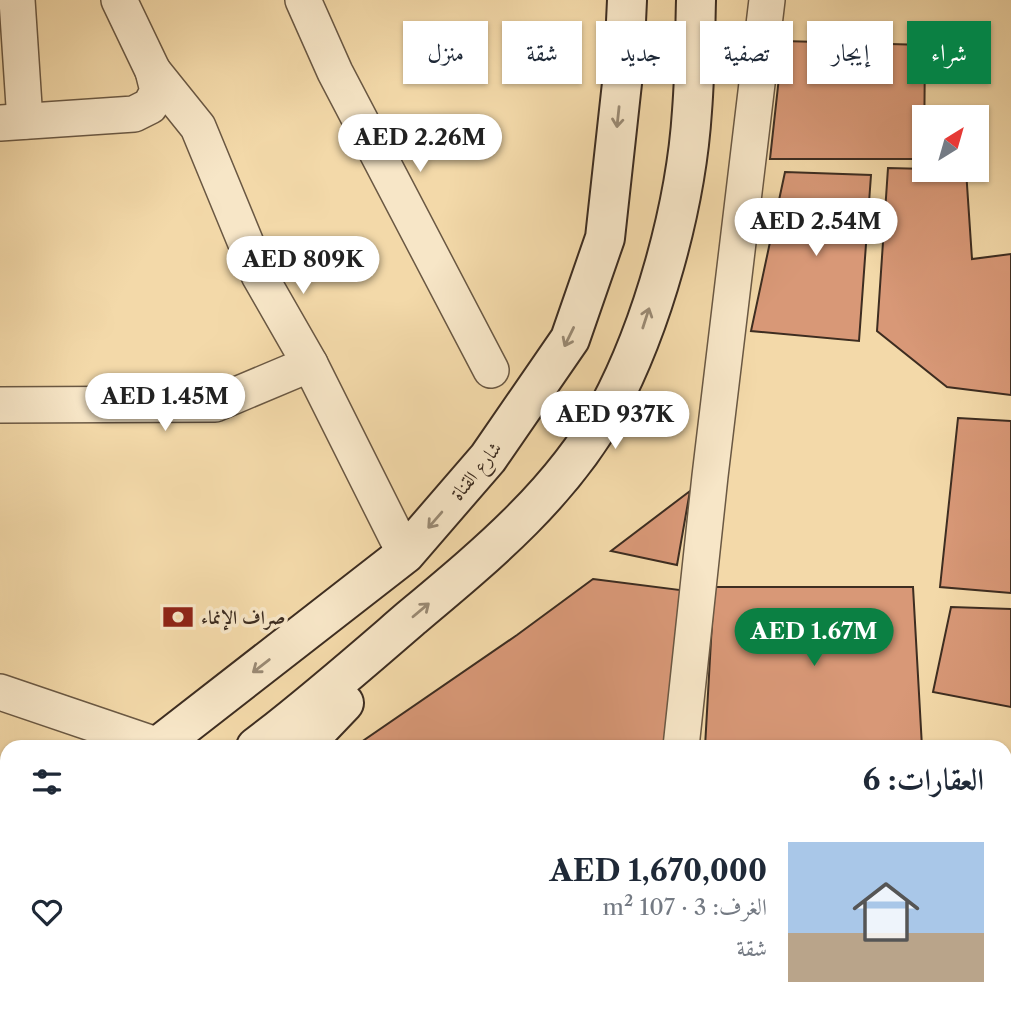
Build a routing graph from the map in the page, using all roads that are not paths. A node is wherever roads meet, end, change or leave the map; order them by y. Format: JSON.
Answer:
{"nodes":[{"id":1,"x":17,"y":0,"type":"edge"},
{"id":2,"x":119,"y":0,"type":"edge"},
{"id":3,"x":303,"y":0,"type":"edge"},
{"id":4,"x":627,"y":0,"type":"edge"},
{"id":5,"x":696,"y":0,"type":"edge"},
{"id":6,"x":767,"y":0,"type":"edge"},
{"id":7,"x":153,"y":71,"type":"junction"},
{"id":8,"x":13,"y":122,"type":"edge"},
{"id":9,"x":310,"y":364,"type":"junction"},
{"id":10,"x":491,"y":370,"type":"dead end"},
{"id":11,"x":0,"y":405,"type":"edge"},
{"id":12,"x":405,"y":554,"type":"junction"},
{"id":13,"x":393,"y":635,"type":"junction"},
{"id":14,"x":0,"y":692,"type":"edge"},
{"id":15,"x":140,"y":740,"type":"edge"},
{"id":16,"x":166,"y":740,"type":"edge"},
{"id":17,"x":265,"y":740,"type":"edge"},
{"id":18,"x":309,"y":740,"type":"edge"},
{"id":19,"x":682,"y":740,"type":"edge"}],
"edges":[{"from":1,"to":8,"type":"street"},
{"from":2,"to":7,"type":"street"},
{"from":3,"to":10,"type":"street"},
{"from":4,"to":12,"type":"street","name":"شارع القناة","one_way":true},
{"from":13,"to":5,"type":"street","one_way":true},
{"from":6,"to":19,"type":"street"},
{"from":7,"to":8,"type":"street"},
{"from":7,"to":9,"type":"street"},
{"from":9,"to":11,"type":"street"},
{"from":9,"to":12,"type":"street"},
{"from":12,"to":16,"type":"street","name":"شارع القناة","one_way":true},
{"from":13,"to":17,"type":"street"},
{"from":13,"to":18,"type":"street"},
{"from":14,"to":15,"type":"street"}]}
